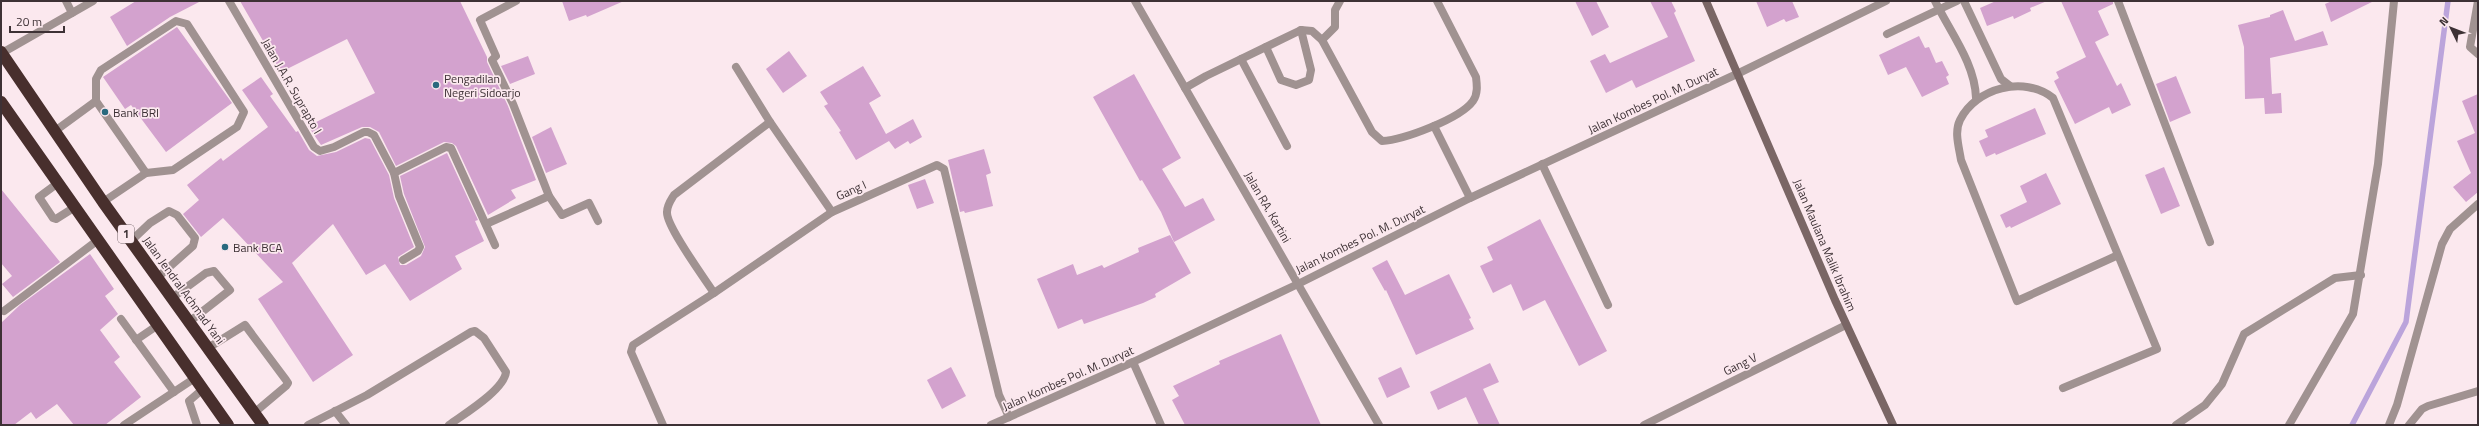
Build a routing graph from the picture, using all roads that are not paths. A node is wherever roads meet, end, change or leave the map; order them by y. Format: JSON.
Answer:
{"nodes":[{"id":1,"x":66,"y":1,"type":"edge"},
{"id":2,"x":93,"y":1,"type":"edge"},
{"id":3,"x":229,"y":1,"type":"edge"},
{"id":4,"x":516,"y":1,"type":"edge"},
{"id":5,"x":1135,"y":1,"type":"edge"},
{"id":6,"x":1340,"y":1,"type":"edge"},
{"id":7,"x":1437,"y":1,"type":"edge"},
{"id":8,"x":1706,"y":1,"type":"edge"},
{"id":9,"x":1886,"y":1,"type":"edge"},
{"id":10,"x":1958,"y":1,"type":"edge"},
{"id":11,"x":1964,"y":1,"type":"edge"},
{"id":12,"x":2118,"y":1,"type":"edge"},
{"id":13,"x":2394,"y":1,"type":"edge"},
{"id":14,"x":2478,"y":1,"type":"edge"},
{"id":15,"x":1937,"y":5,"type":"edge"},
{"id":16,"x":72,"y":13,"type":"junction"},
{"id":17,"x":1301,"y":30,"type":"junction"},
{"id":18,"x":1888,"y":34,"type":"dead end"},
{"id":19,"x":1322,"y":40,"type":"junction"},
{"id":20,"x":1266,"y":47,"type":"junction"},
{"id":21,"x":1,"y":53,"type":"edge"},
{"id":22,"x":2478,"y":54,"type":"edge"},
{"id":23,"x":1241,"y":59,"type":"junction"},
{"id":24,"x":736,"y":67,"type":"dead end"},
{"id":25,"x":1739,"y":73,"type":"junction"},
{"id":26,"x":2010,"y":86,"type":"junction"},
{"id":27,"x":1185,"y":88,"type":"junction"},
{"id":28,"x":1976,"y":98,"type":"junction"},
{"id":29,"x":96,"y":101,"type":"junction"},
{"id":30,"x":1,"y":102,"type":"edge"},
{"id":31,"x":770,"y":122,"type":"junction"},
{"id":32,"x":1434,"y":126,"type":"junction"},
{"id":33,"x":55,"y":131,"type":"junction"},
{"id":34,"x":1287,"y":146,"type":"dead end"},
{"id":35,"x":1542,"y":164,"type":"junction"},
{"id":36,"x":146,"y":173,"type":"junction"},
{"id":37,"x":394,"y":173,"type":"junction"},
{"id":38,"x":58,"y":183,"type":"junction"},
{"id":39,"x":549,"y":196,"type":"junction"},
{"id":40,"x":1470,"y":198,"type":"junction"},
{"id":41,"x":103,"y":202,"type":"junction"},
{"id":42,"x":2478,"y":204,"type":"edge"},
{"id":43,"x":75,"y":207,"type":"junction"},
{"id":44,"x":832,"y":212,"type":"junction"},
{"id":45,"x":598,"y":221,"type":"dead end"},
{"id":46,"x":486,"y":224,"type":"junction"},
{"id":47,"x":98,"y":240,"type":"junction"},
{"id":48,"x":131,"y":241,"type":"junction"},
{"id":49,"x":2210,"y":242,"type":"dead end"},
{"id":50,"x":495,"y":245,"type":"dead end"},
{"id":51,"x":2116,"y":256,"type":"junction"},
{"id":52,"x":403,"y":260,"type":"dead end"},
{"id":53,"x":2361,"y":275,"type":"junction"},
{"id":54,"x":157,"y":278,"type":"junction"},
{"id":55,"x":1298,"y":284,"type":"junction"},
{"id":56,"x":714,"y":293,"type":"junction"},
{"id":57,"x":172,"y":298,"type":"junction"},
{"id":58,"x":1608,"y":305,"type":"dead end"},
{"id":59,"x":4,"y":311,"type":"dead end"},
{"id":60,"x":121,"y":319,"type":"dead end"},
{"id":61,"x":189,"y":322,"type":"junction"},
{"id":62,"x":158,"y":325,"type":"junction"},
{"id":63,"x":1846,"y":325,"type":"junction"},
{"id":64,"x":136,"y":340,"type":"junction"},
{"id":65,"x":208,"y":348,"type":"junction"},
{"id":66,"x":1133,"y":362,"type":"junction"},
{"id":67,"x":195,"y":378,"type":"junction"},
{"id":68,"x":2063,"y":388,"type":"dead end"},
{"id":69,"x":203,"y":389,"type":"junction"},
{"id":70,"x":2478,"y":391,"type":"edge"},
{"id":71,"x":174,"y":392,"type":"junction"},
{"id":72,"x":335,"y":411,"type":"junction"},
{"id":73,"x":254,"y":413,"type":"junction"},
{"id":74,"x":1009,"y":417,"type":"junction"},
{"id":75,"x":124,"y":425,"type":"edge"},
{"id":76,"x":197,"y":425,"type":"edge"},
{"id":77,"x":228,"y":425,"type":"edge"},
{"id":78,"x":263,"y":425,"type":"edge"},
{"id":79,"x":308,"y":425,"type":"edge"},
{"id":80,"x":346,"y":425,"type":"edge"},
{"id":81,"x":449,"y":425,"type":"edge"},
{"id":82,"x":663,"y":425,"type":"edge"},
{"id":83,"x":992,"y":425,"type":"edge"},
{"id":84,"x":1161,"y":425,"type":"edge"},
{"id":85,"x":1379,"y":425,"type":"edge"},
{"id":86,"x":1644,"y":425,"type":"edge"},
{"id":87,"x":1893,"y":425,"type":"edge"},
{"id":88,"x":2176,"y":425,"type":"edge"},
{"id":89,"x":2289,"y":425,"type":"edge"},
{"id":90,"x":2389,"y":425,"type":"edge"},
{"id":91,"x":2409,"y":425,"type":"edge"}],
"edges":[{"from":1,"to":16,"type":"street"},
{"from":2,"to":16,"type":"street"},
{"from":3,"to":37,"type":"street","name":"Jalan J.A.R. Suprapto I"},
{"from":4,"to":39,"type":"street"},
{"from":5,"to":27,"type":"street","name":"Jalan RA. Kartini"},
{"from":6,"to":19,"type":"street"},
{"from":7,"to":32,"type":"street"},
{"from":8,"to":25,"type":"main road","name":"Jalan Maulana Malik Ibrahim"},
{"from":9,"to":25,"type":"street","name":"Jalan Kombes Pol. M. Duryat"},
{"from":10,"to":15,"type":"street"},
{"from":11,"to":26,"type":"street"},
{"from":12,"to":49,"type":"street"},
{"from":13,"to":53,"type":"street"},
{"from":14,"to":22,"type":"street"},
{"from":15,"to":18,"type":"street"},
{"from":15,"to":28,"type":"street"},
{"from":16,"to":21,"type":"street"},
{"from":17,"to":19,"type":"street"},
{"from":17,"to":20,"type":"street"},
{"from":17,"to":20,"type":"street"},
{"from":19,"to":32,"type":"street"},
{"from":20,"to":23,"type":"street"},
{"from":21,"to":33,"type":"highway","name":"Jalan Jendral Achmad Yani","number":"1"},
{"from":23,"to":27,"type":"street"},
{"from":23,"to":34,"type":"street"},
{"from":24,"to":31,"type":"street"},
{"from":25,"to":35,"type":"street","name":"Jalan Kombes Pol. M. Duryat"},
{"from":25,"to":63,"type":"main road","name":"Jalan Maulana Malik Ibrahim"},
{"from":26,"to":28,"type":"street"},
{"from":26,"to":51,"type":"street"},
{"from":27,"to":55,"type":"street","name":"Jalan RA. Kartini"},
{"from":28,"to":51,"type":"street"},
{"from":29,"to":33,"type":"street"},
{"from":29,"to":36,"type":"street"},
{"from":29,"to":36,"type":"street"},
{"from":30,"to":38,"type":"highway","number":"1"},
{"from":31,"to":44,"type":"street"},
{"from":31,"to":56,"type":"street"},
{"from":32,"to":40,"type":"street"},
{"from":33,"to":41,"type":"highway","name":"Jalan Jendral Achmad Yani","number":"1"},
{"from":35,"to":40,"type":"street","name":"Jalan Kombes Pol. M. Duryat"},
{"from":35,"to":58,"type":"street"},
{"from":36,"to":41,"type":"street"},
{"from":37,"to":46,"type":"street"},
{"from":37,"to":52,"type":"street","name":"Jalan J.A.R. Suprapto I"},
{"from":38,"to":43,"type":"highway","number":"1"},
{"from":38,"to":43,"type":"street"},
{"from":39,"to":45,"type":"street"},
{"from":39,"to":46,"type":"street"},
{"from":40,"to":55,"type":"street","name":"Jalan Kombes Pol. M. Duryat"},
{"from":41,"to":48,"type":"highway","name":"Jalan Jendral Achmad Yani","number":"1"},
{"from":42,"to":90,"type":"street"},
{"from":43,"to":47,"type":"highway","number":"1"},
{"from":44,"to":56,"type":"street","name":"Gang I"},
{"from":44,"to":74,"type":"street","name":"Gang I"},
{"from":46,"to":50,"type":"street"},
{"from":47,"to":59,"type":"street"},
{"from":47,"to":62,"type":"highway","number":"1"},
{"from":48,"to":54,"type":"highway","name":"Jalan Jendral Achmad Yani","number":"1"},
{"from":48,"to":54,"type":"street"},
{"from":51,"to":68,"type":"street"},
{"from":53,"to":88,"type":"street"},
{"from":53,"to":89,"type":"street"},
{"from":54,"to":57,"type":"highway","name":"Jalan Jendral Achmad Yani","number":"1"},
{"from":55,"to":66,"type":"street","name":"Jalan Kombes Pol. M. Duryat"},
{"from":55,"to":85,"type":"street","name":"Jalan RA. Kartini"},
{"from":56,"to":82,"type":"street","name":"Gang I"},
{"from":57,"to":61,"type":"highway","name":"Jalan Jendral Achmad Yani","number":"1"},
{"from":57,"to":61,"type":"street"},
{"from":60,"to":64,"type":"street"},
{"from":61,"to":65,"type":"highway","name":"Jalan Jendral Achmad Yani","number":"1"},
{"from":62,"to":64,"type":"street"},
{"from":62,"to":67,"type":"highway","number":"1"},
{"from":63,"to":86,"type":"street","name":"Gang V"},
{"from":63,"to":87,"type":"main road","name":"Jalan Maulana Malik Ibrahim"},
{"from":64,"to":71,"type":"street"},
{"from":65,"to":73,"type":"highway","name":"Jalan Jendral Achmad Yani","number":"1"},
{"from":65,"to":73,"type":"street"},
{"from":66,"to":74,"type":"street","name":"Jalan Kombes Pol. M. Duryat"},
{"from":66,"to":84,"type":"street"},
{"from":67,"to":69,"type":"highway","number":"1"},
{"from":67,"to":71,"type":"street"},
{"from":69,"to":76,"type":"street"},
{"from":69,"to":77,"type":"highway","number":"1"},
{"from":70,"to":91,"type":"street"},
{"from":71,"to":75,"type":"street"},
{"from":72,"to":79,"type":"street"},
{"from":72,"to":80,"type":"street"},
{"from":72,"to":81,"type":"street"},
{"from":73,"to":78,"type":"highway","name":"Jalan Jendral Achmad Yani","number":"1"},
{"from":74,"to":83,"type":"street","name":"Jalan Kombes Pol. M. Duryat"}]}
